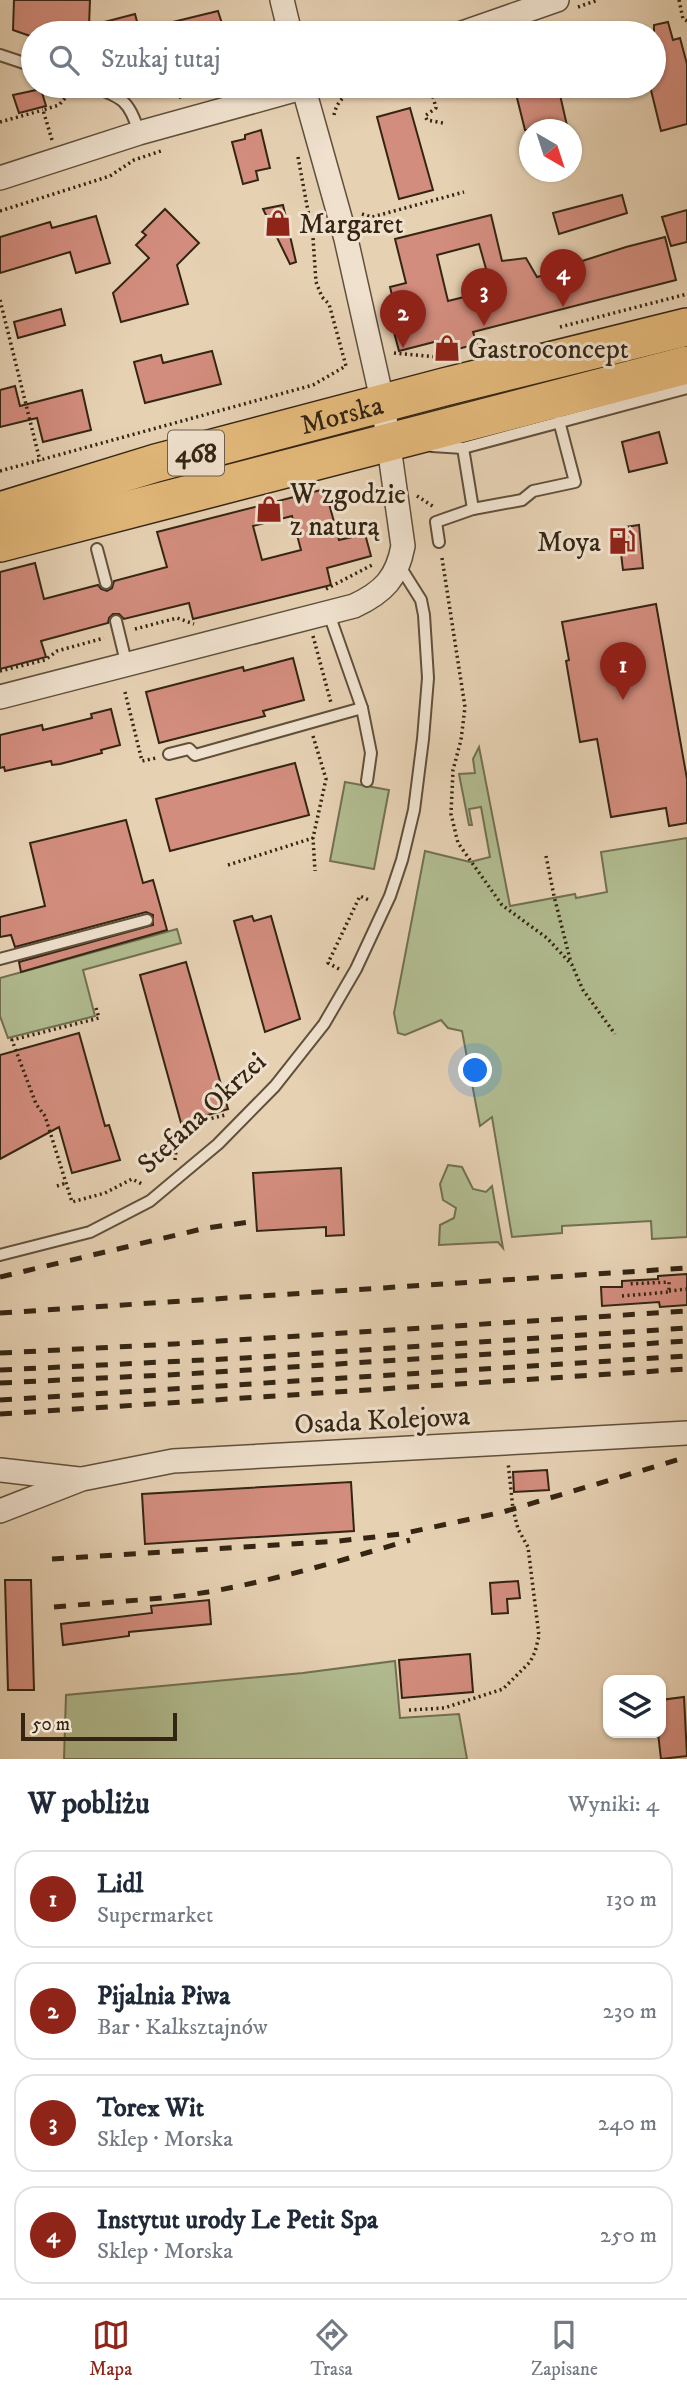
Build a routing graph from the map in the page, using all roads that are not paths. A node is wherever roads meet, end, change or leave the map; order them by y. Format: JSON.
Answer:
{"nodes":[{"id":1,"x":282,"y":0,"type":"edge"},
{"id":2,"x":549,"y":1,"type":"edge"},
{"id":3,"x":287,"y":21,"type":"edge"},
{"id":4,"x":495,"y":21,"type":"edge"},
{"id":5,"x":0,"y":55,"type":"edge"},
{"id":6,"x":21,"y":62,"type":"edge"},
{"id":7,"x":120,"y":98,"type":"edge"},
{"id":8,"x":263,"y":98,"type":"edge"},
{"id":9,"x":308,"y":98,"type":"edge"},
{"id":10,"x":139,"y":133,"type":"junction"},
{"id":11,"x":0,"y":178,"type":"edge"},
{"id":12,"x":687,"y":327,"type":"edge"},
{"id":13,"x":687,"y":365,"type":"edge"},
{"id":14,"x":687,"y":388,"type":"edge"},
{"id":15,"x":383,"y":404,"type":"junction"},
{"id":16,"x":559,"y":421,"type":"junction"},
{"id":17,"x":388,"y":442,"type":"junction"},
{"id":18,"x":463,"y":448,"type":"junction"},
{"id":19,"x":473,"y":509,"type":"junction"},
{"id":20,"x":0,"y":511,"type":"edge"},
{"id":21,"x":439,"y":542,"type":"road end"},
{"id":22,"x":0,"y":543,"type":"edge"},
{"id":23,"x":97,"y":549,"type":"dead end"},
{"id":24,"x":390,"y":563,"type":"junction"},
{"id":25,"x":106,"y":583,"type":"dead end"},
{"id":26,"x":329,"y":614,"type":"junction"},
{"id":27,"x":116,"y":621,"type":"dead end"},
{"id":28,"x":127,"y":666,"type":"junction"},
{"id":29,"x":0,"y":697,"type":"edge"},
{"id":30,"x":362,"y":708,"type":"junction"},
{"id":31,"x":169,"y":754,"type":"road end"},
{"id":32,"x":367,"y":780,"type":"dead end"},
{"id":33,"x":147,"y":920,"type":"dead end"},
{"id":34,"x":0,"y":960,"type":"edge"},
{"id":35,"x":0,"y":1255,"type":"edge"},
{"id":36,"x":687,"y":1433,"type":"edge"},
{"id":37,"x":0,"y":1470,"type":"edge"},
{"id":38,"x":82,"y":1479,"type":"junction"},
{"id":39,"x":0,"y":1511,"type":"edge"}],
"edges":[{"from":1,"to":3,"type":"street"},
{"from":2,"to":4,"type":"street"},
{"from":5,"to":6,"type":"lane"},
{"from":7,"to":10,"type":"lane"},
{"from":8,"to":10,"type":"street"},
{"from":9,"to":15,"type":"street"},
{"from":10,"to":11,"type":"street"},
{"from":12,"to":15,"type":"main road","name":"Morska","number":"468"},
{"from":13,"to":17,"type":"main road","name":"Morska","number":"468"},
{"from":14,"to":16,"type":"lane"},
{"from":15,"to":17,"type":"street"},
{"from":15,"to":20,"type":"main road","name":"Morska","number":"468"},
{"from":16,"to":18,"type":"lane"},
{"from":16,"to":19,"type":"lane"},
{"from":17,"to":18,"type":"lane"},
{"from":17,"to":22,"type":"main road","name":"Morska","number":"468"},
{"from":17,"to":24,"type":"street"},
{"from":18,"to":19,"type":"lane"},
{"from":19,"to":21,"type":"lane"},
{"from":23,"to":25,"type":"lane"},
{"from":24,"to":26,"type":"street"},
{"from":24,"to":35,"type":"lane","name":"Stefana Okrzei"},
{"from":26,"to":28,"type":"street"},
{"from":26,"to":30,"type":"lane"},
{"from":27,"to":28,"type":"lane"},
{"from":28,"to":29,"type":"street"},
{"from":30,"to":31,"type":"lane"},
{"from":30,"to":32,"type":"lane"},
{"from":33,"to":34,"type":"lane"},
{"from":36,"to":38,"type":"street","name":"Osada Kolejowa"},
{"from":37,"to":38,"type":"street","name":"Osada Kolejowa"},
{"from":38,"to":39,"type":"street","name":"Osada Kolejowa"}]}
